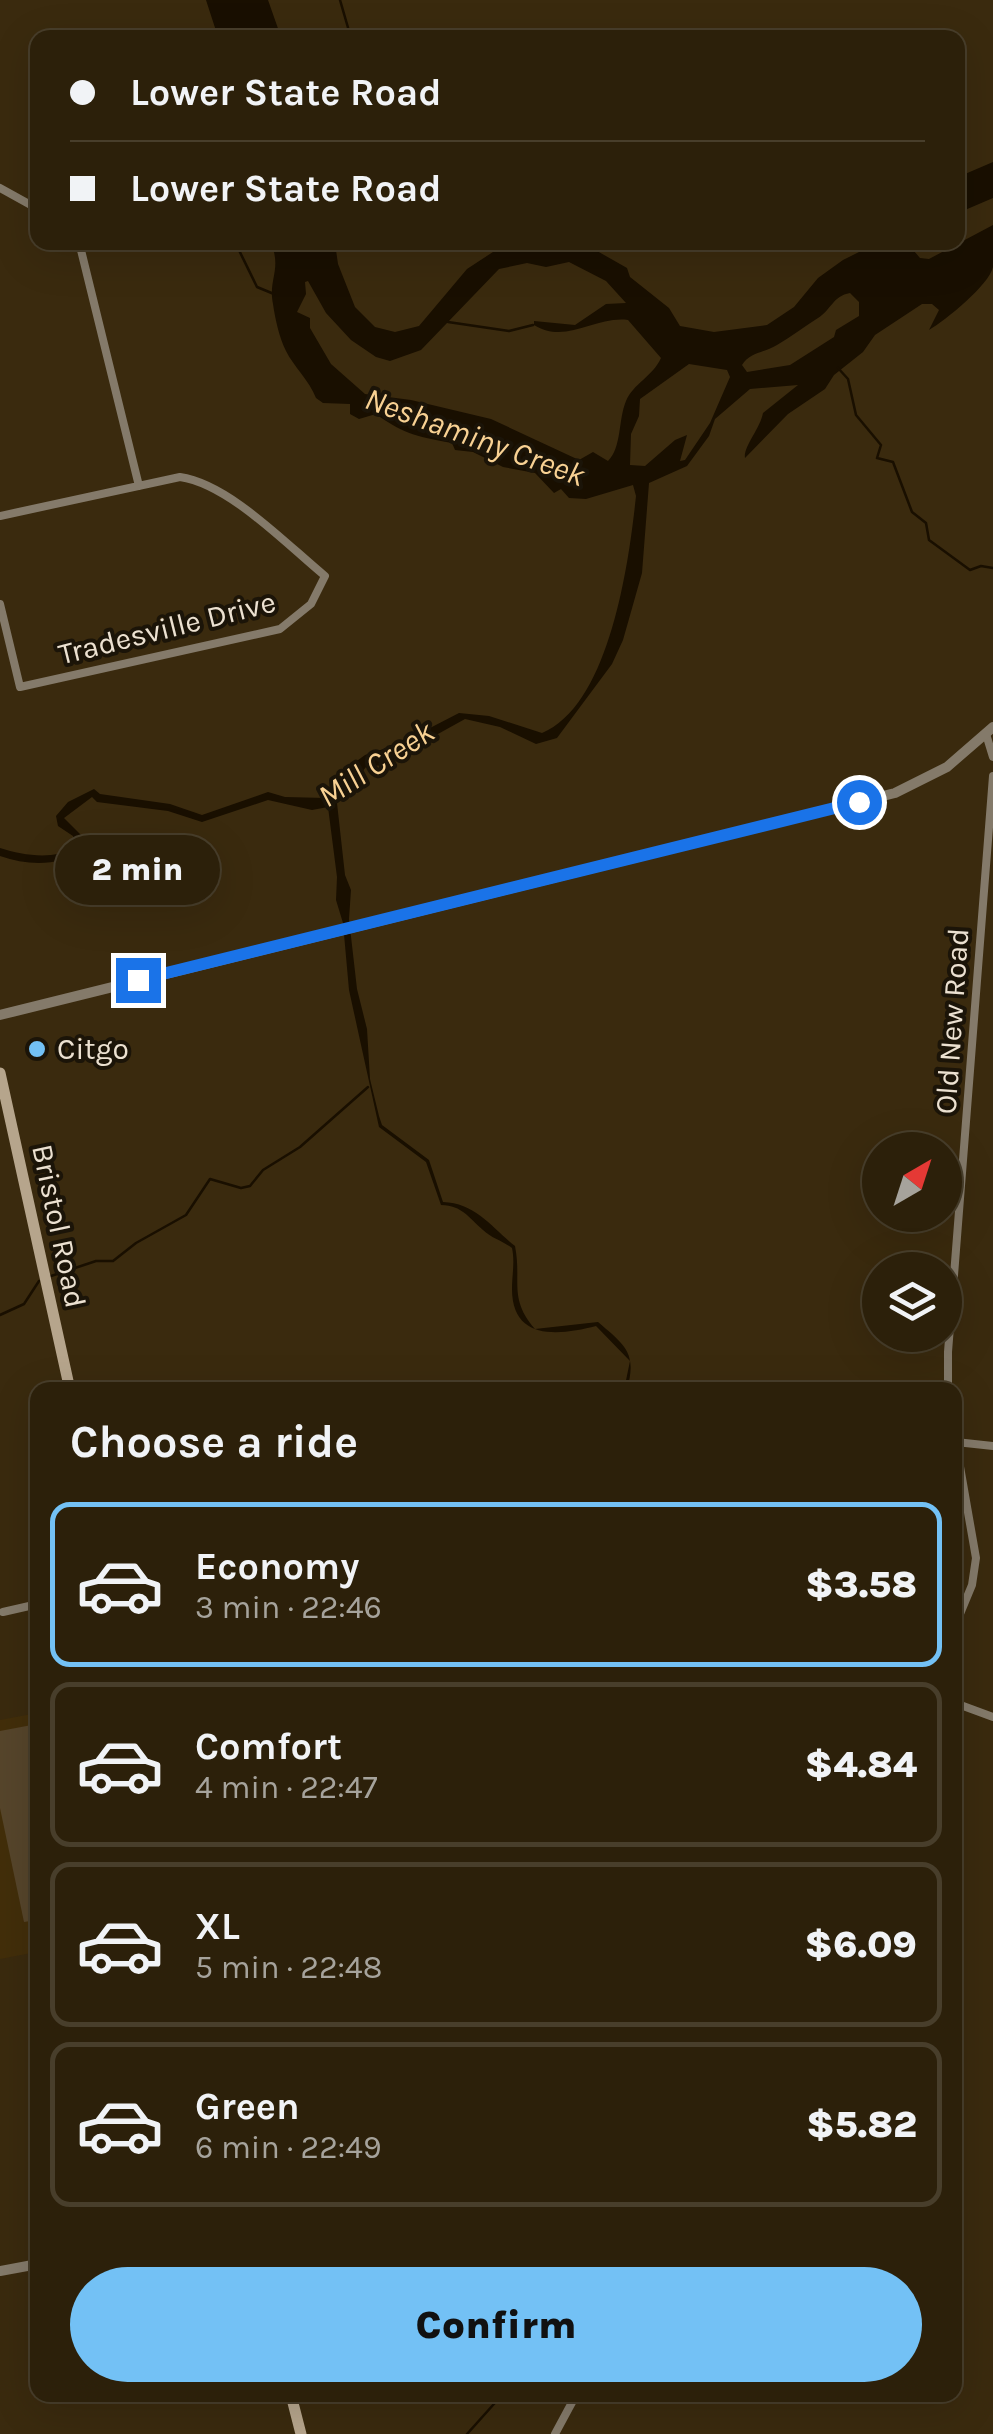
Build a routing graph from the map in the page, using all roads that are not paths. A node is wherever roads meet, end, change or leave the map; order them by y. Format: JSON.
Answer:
{"nodes":[{"id":1,"x":0,"y":188,"type":"edge"},
{"id":2,"x":30,"y":205,"type":"edge"},
{"id":3,"x":80,"y":250,"type":"edge"},
{"id":4,"x":138,"y":486,"type":"junction"},
{"id":5,"x":0,"y":516,"type":"edge"},
{"id":6,"x":0,"y":604,"type":"edge"},
{"id":7,"x":990,"y":731,"type":"edge"},
{"id":8,"x":993,"y":757,"type":"edge"},
{"id":9,"x":993,"y":776,"type":"edge"},
{"id":10,"x":0,"y":1015,"type":"edge"},
{"id":11,"x":0,"y":1073,"type":"edge"},
{"id":12,"x":68,"y":1382,"type":"edge"},
{"id":13,"x":948,"y":1382,"type":"edge"},
{"id":14,"x":962,"y":1441,"type":"edge"},
{"id":15,"x":993,"y":1446,"type":"edge"},
{"id":16,"x":962,"y":1479,"type":"edge"},
{"id":17,"x":30,"y":1606,"type":"edge"},
{"id":18,"x":962,"y":1609,"type":"edge"},
{"id":19,"x":2,"y":1612,"type":"edge"},
{"id":20,"x":962,"y":1706,"type":"edge"},
{"id":21,"x":993,"y":1717,"type":"edge"},
{"id":22,"x":30,"y":2265,"type":"edge"},
{"id":23,"x":0,"y":2271,"type":"edge"},
{"id":24,"x":294,"y":2402,"type":"edge"},
{"id":25,"x":572,"y":2402,"type":"edge"},
{"id":26,"x":301,"y":2434,"type":"edge"},
{"id":27,"x":556,"y":2434,"type":"edge"}],
"edges":[{"from":1,"to":2,"type":"street"},
{"from":3,"to":4,"type":"street"},
{"from":4,"to":5,"type":"street","name":"Tradesville Drive"},
{"from":4,"to":6,"type":"street","name":"Tradesville Drive"},
{"from":7,"to":8,"type":"street"},
{"from":7,"to":10,"type":"street"},
{"from":9,"to":13,"type":"street","name":"Old New Road"},
{"from":11,"to":12,"type":"main road","name":"Bristol Road"},
{"from":14,"to":15,"type":"street"},
{"from":16,"to":18,"type":"street"},
{"from":17,"to":19,"type":"street"},
{"from":20,"to":21,"type":"street"},
{"from":22,"to":23,"type":"street"},
{"from":24,"to":26,"type":"main road"},
{"from":25,"to":27,"type":"street"}]}
